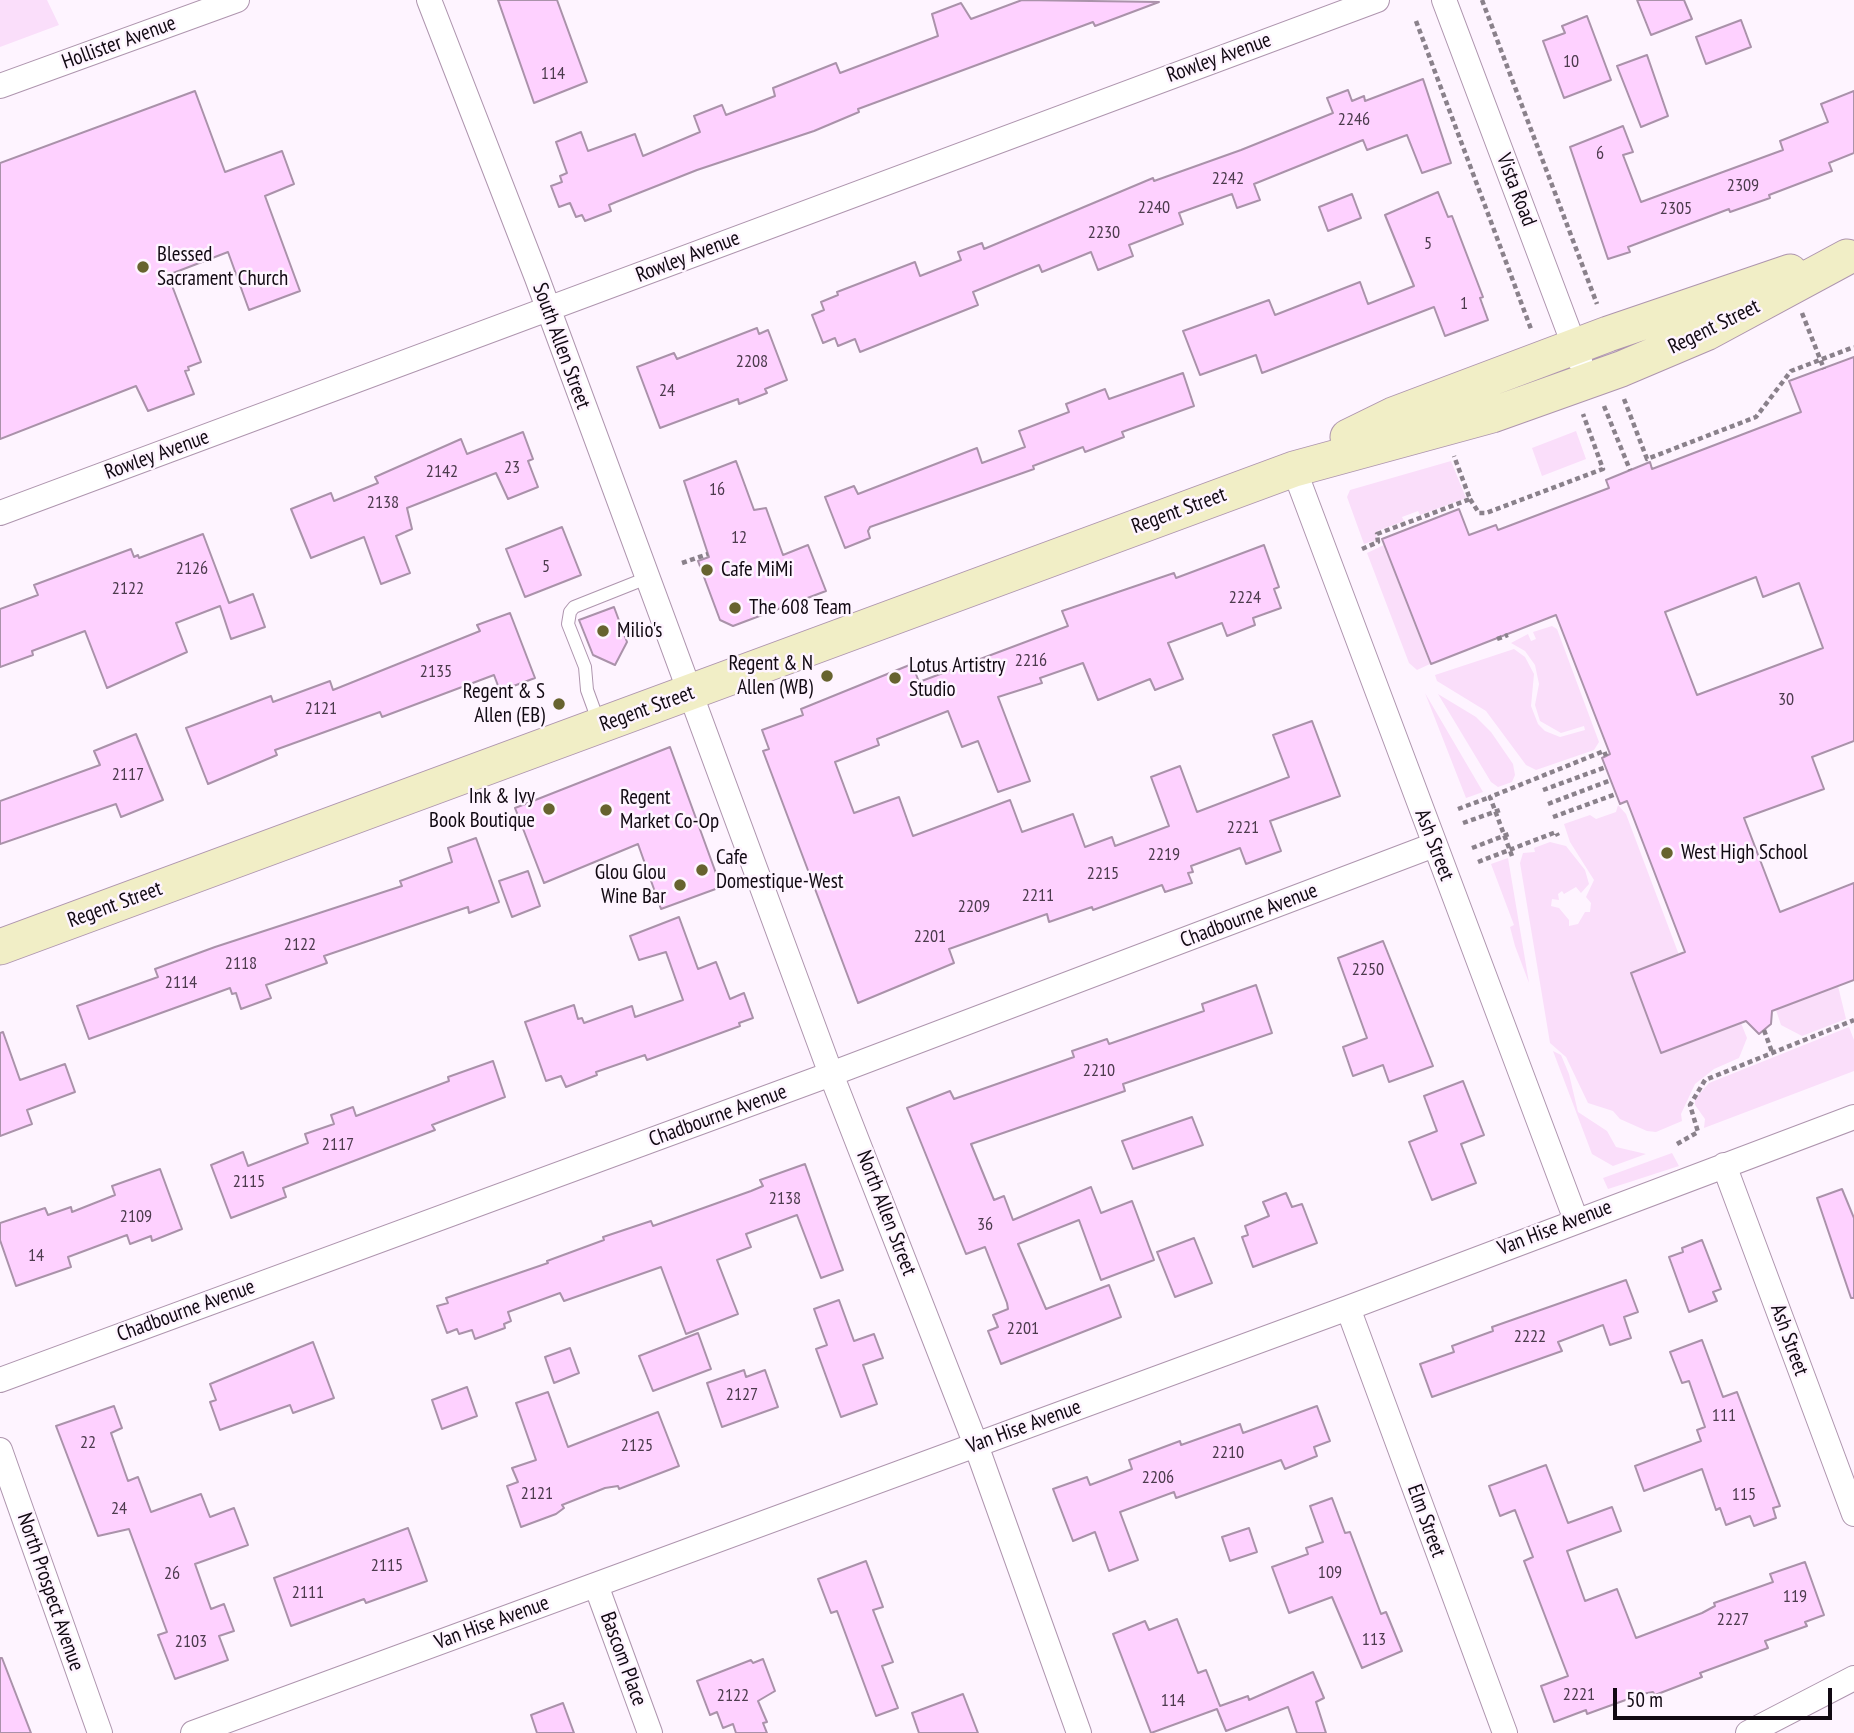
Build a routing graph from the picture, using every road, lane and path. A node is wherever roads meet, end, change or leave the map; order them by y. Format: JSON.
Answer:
{"nodes":[{"id":1,"x":237,"y":0,"type":"edge"},
{"id":2,"x":429,"y":0,"type":"edge"},
{"id":3,"x":1377,"y":0,"type":"edge"},
{"id":4,"x":1444,"y":0,"type":"edge"},
{"id":5,"x":1482,"y":0,"type":"edge"},
{"id":6,"x":1416,"y":21,"type":"dead end"},
{"id":7,"x":0,"y":86,"type":"edge"},
{"id":8,"x":1850,"y":256,"type":"edge"},
{"id":9,"x":1599,"y":308,"type":"dead end"},
{"id":10,"x":547,"y":309,"type":"junction"},
{"id":11,"x":1802,"y":313,"type":"dead end"},
{"id":12,"x":1532,"y":333,"type":"dead end"},
{"id":13,"x":1574,"y":346,"type":"junction"},
{"id":14,"x":1854,"y":347,"type":"edge"},
{"id":15,"x":1824,"y":369,"type":"dead end"},
{"id":16,"x":1595,"y":391,"type":"junction"},
{"id":17,"x":1626,"y":404,"type":"dead end"},
{"id":18,"x":1585,"y":420,"type":"dead end"},
{"id":19,"x":1456,"y":462,"type":"dead end"},
{"id":20,"x":1294,"y":469,"type":"junction"},
{"id":21,"x":1630,"y":470,"type":"dead end"},
{"id":22,"x":1470,"y":499,"type":"junction"},
{"id":23,"x":0,"y":513,"type":"edge"},
{"id":24,"x":1362,"y":549,"type":"dead end"},
{"id":25,"x":708,"y":554,"type":"dead end"},
{"id":26,"x":682,"y":563,"type":"dead end"},
{"id":27,"x":647,"y":578,"type":"junction"},
{"id":28,"x":1508,"y":635,"type":"dead end"},
{"id":29,"x":1497,"y":639,"type":"dead end"},
{"id":30,"x":689,"y":693,"type":"junction"},
{"id":31,"x":600,"y":726,"type":"junction"},
{"id":32,"x":1606,"y":756,"type":"dead end"},
{"id":33,"x":1606,"y":766,"type":"dead end"},
{"id":34,"x":1611,"y":780,"type":"dead end"},
{"id":35,"x":1543,"y":790,"type":"dead end"},
{"id":36,"x":1616,"y":794,"type":"dead end"},
{"id":37,"x":1490,"y":797,"type":"junction"},
{"id":38,"x":1548,"y":804,"type":"dead end"},
{"id":39,"x":1458,"y":809,"type":"dead end"},
{"id":40,"x":1498,"y":811,"type":"junction"},
{"id":41,"x":1553,"y":817,"type":"dead end"},
{"id":42,"x":1463,"y":823,"type":"dead end"},
{"id":43,"x":1556,"y":832,"type":"dead end"},
{"id":44,"x":1507,"y":835,"type":"junction"},
{"id":45,"x":1434,"y":845,"type":"junction"},
{"id":46,"x":1472,"y":848,"type":"dead end"},
{"id":47,"x":1510,"y":849,"type":"junction"},
{"id":48,"x":1512,"y":856,"type":"dead end"},
{"id":49,"x":1478,"y":862,"type":"dead end"},
{"id":50,"x":0,"y":947,"type":"edge"},
{"id":51,"x":1854,"y":1020,"type":"edge"},
{"id":52,"x":1764,"y":1030,"type":"dead end"},
{"id":53,"x":1772,"y":1052,"type":"junction"},
{"id":54,"x":831,"y":1074,"type":"junction"},
{"id":55,"x":1854,"y":1117,"type":"edge"},
{"id":56,"x":1677,"y":1144,"type":"dead end"},
{"id":57,"x":1724,"y":1165,"type":"junction"},
{"id":58,"x":1576,"y":1220,"type":"junction"},
{"id":59,"x":1348,"y":1308,"type":"junction"},
{"id":60,"x":0,"y":1380,"type":"edge"},
{"id":61,"x":976,"y":1444,"type":"junction"},
{"id":62,"x":0,"y":1450,"type":"edge"},
{"id":63,"x":1854,"y":1514,"type":"edge"},
{"id":64,"x":596,"y":1585,"type":"junction"},
{"id":65,"x":1854,"y":1678,"type":"edge"},
{"id":66,"x":100,"y":1733,"type":"edge"},
{"id":67,"x":193,"y":1733,"type":"edge"},
{"id":68,"x":650,"y":1733,"type":"edge"},
{"id":69,"x":1079,"y":1733,"type":"edge"},
{"id":70,"x":1505,"y":1733,"type":"edge"},
{"id":71,"x":1748,"y":1733,"type":"edge"}],
"edges":[{"from":1,"to":7,"type":"street","name":"Hollister Avenue"},
{"from":2,"to":10,"type":"street","name":"South Allen Street"},
{"from":3,"to":10,"type":"street","name":"Rowley Avenue"},
{"from":4,"to":13,"type":"street","name":"Vista Road"},
{"from":5,"to":9,"type":"path"},
{"from":6,"to":12,"type":"path"},
{"from":8,"to":13,"type":"main road","name":"Regent Street"},
{"from":8,"to":16,"type":"main road","name":"Regent Street"},
{"from":10,"to":23,"type":"street","name":"Rowley Avenue"},
{"from":10,"to":27,"type":"street","name":"South Allen Street"},
{"from":11,"to":15,"type":"path","bridge":true},
{"from":13,"to":16,"type":"street","name":"Vista Road"},
{"from":13,"to":20,"type":"main road","name":"Regent Street"},
{"from":14,"to":17,"type":"path"},
{"from":16,"to":20,"type":"main road","name":"Regent Street"},
{"from":16,"to":21,"type":"path"},
{"from":18,"to":22,"type":"path"},
{"from":19,"to":22,"type":"path"},
{"from":20,"to":30,"type":"main road","name":"Regent Street"},
{"from":20,"to":45,"type":"street","name":"Ash Street"},
{"from":22,"to":24,"type":"path"},
{"from":25,"to":26,"type":"path"},
{"from":27,"to":30,"type":"street","name":"South Allen Street"},
{"from":27,"to":31,"type":"lane"},
{"from":28,"to":29,"type":"path"},
{"from":30,"to":31,"type":"main road","name":"Regent Street"},
{"from":30,"to":54,"type":"street","name":"North Allen Street"},
{"from":31,"to":50,"type":"main road","name":"Regent Street"},
{"from":32,"to":37,"type":"path"},
{"from":33,"to":35,"type":"path"},
{"from":34,"to":38,"type":"path"},
{"from":36,"to":41,"type":"path"},
{"from":37,"to":39,"type":"path"},
{"from":37,"to":40,"type":"path"},
{"from":40,"to":42,"type":"path"},
{"from":40,"to":44,"type":"path"},
{"from":43,"to":47,"type":"path"},
{"from":44,"to":46,"type":"path"},
{"from":44,"to":47,"type":"path"},
{"from":45,"to":54,"type":"street","name":"Chadbourne Avenue"},
{"from":45,"to":58,"type":"street","name":"Ash Street"},
{"from":47,"to":48,"type":"path"},
{"from":47,"to":49,"type":"path"},
{"from":51,"to":53,"type":"path"},
{"from":52,"to":53,"type":"path"},
{"from":53,"to":56,"type":"path"},
{"from":54,"to":60,"type":"street","name":"Chadbourne Avenue"},
{"from":54,"to":61,"type":"street","name":"North Allen Street"},
{"from":55,"to":57,"type":"street","name":"Van Hise Avenue"},
{"from":57,"to":58,"type":"street","name":"Van Hise Avenue"},
{"from":57,"to":63,"type":"street","name":"Ash Street"},
{"from":58,"to":59,"type":"street","name":"Van Hise Avenue"},
{"from":59,"to":61,"type":"street","name":"Van Hise Avenue"},
{"from":59,"to":70,"type":"street","name":"Elm Street"},
{"from":61,"to":64,"type":"street","name":"Van Hise Avenue"},
{"from":61,"to":69,"type":"street","name":"North Allen Street"},
{"from":62,"to":66,"type":"street","name":"North Prospect Avenue"},
{"from":64,"to":67,"type":"street","name":"Van Hise Avenue"},
{"from":64,"to":68,"type":"street","name":"Bascom Place"},
{"from":65,"to":71,"type":"street"}]}
